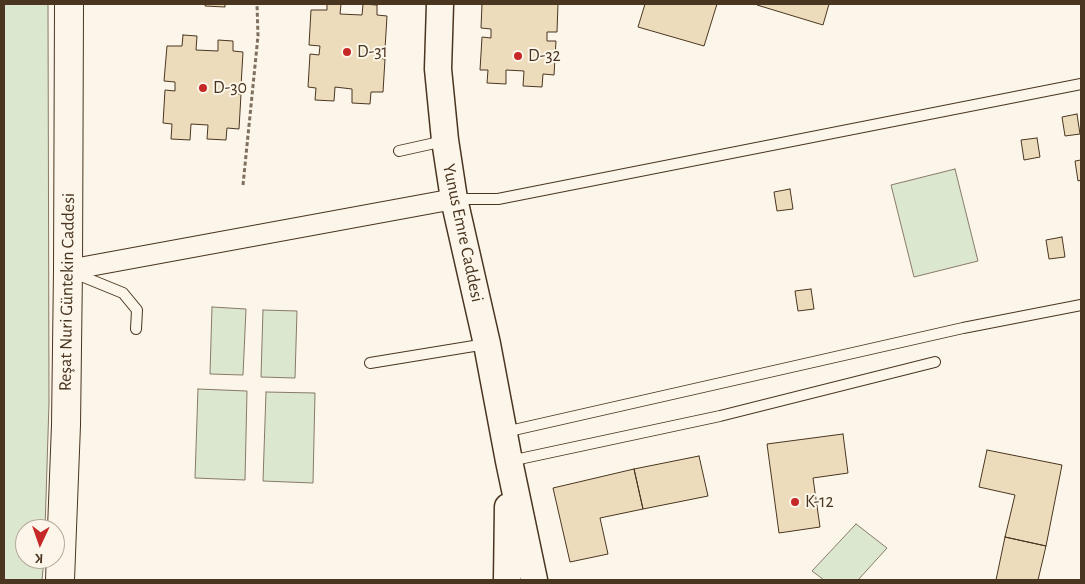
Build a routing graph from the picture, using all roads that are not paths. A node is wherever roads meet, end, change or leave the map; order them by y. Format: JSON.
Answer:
{"nodes":[{"id":1,"x":69,"y":4,"type":"edge"},
{"id":2,"x":440,"y":4,"type":"edge"},
{"id":3,"x":1081,"y":84,"type":"edge"},
{"id":4,"x":444,"y":140,"type":"junction"},
{"id":5,"x":400,"y":151,"type":"dead end"},
{"id":6,"x":454,"y":199,"type":"junction"},
{"id":7,"x":68,"y":270,"type":"junction"},
{"id":8,"x":1081,"y":305,"type":"edge"},
{"id":9,"x":136,"y":329,"type":"dead end"},
{"id":10,"x":487,"y":344,"type":"junction"},
{"id":11,"x":934,"y":362,"type":"dead end"},
{"id":12,"x":370,"y":363,"type":"dead end"},
{"id":13,"x":504,"y":432,"type":"junction"},
{"id":14,"x":509,"y":461,"type":"junction"},
{"id":15,"x":60,"y":580,"type":"edge"},
{"id":16,"x":507,"y":580,"type":"edge"},
{"id":17,"x":534,"y":580,"type":"edge"}],
"edges":[{"from":1,"to":7,"type":"main road","name":"Reşat Nuri Güntekin Caddesi"},
{"from":2,"to":4,"type":"street","name":"Yunus Emre Caddesi"},
{"from":3,"to":6,"type":"lane"},
{"from":4,"to":5,"type":"lane"},
{"from":4,"to":6,"type":"street","name":"Yunus Emre Caddesi"},
{"from":6,"to":7,"type":"street"},
{"from":6,"to":10,"type":"street","name":"Yunus Emre Caddesi"},
{"from":7,"to":9,"type":"lane"},
{"from":7,"to":15,"type":"main road","name":"Reşat Nuri Güntekin Caddesi"},
{"from":8,"to":13,"type":"lane"},
{"from":10,"to":12,"type":"lane"},
{"from":10,"to":13,"type":"street","name":"Yunus Emre Caddesi"},
{"from":11,"to":14,"type":"lane"},
{"from":13,"to":14,"type":"street","name":"Yunus Emre Caddesi"},
{"from":14,"to":16,"type":"street","name":"Yunus Emre Caddesi"},
{"from":14,"to":17,"type":"street","name":"Yunus Emre Caddesi"}]}
